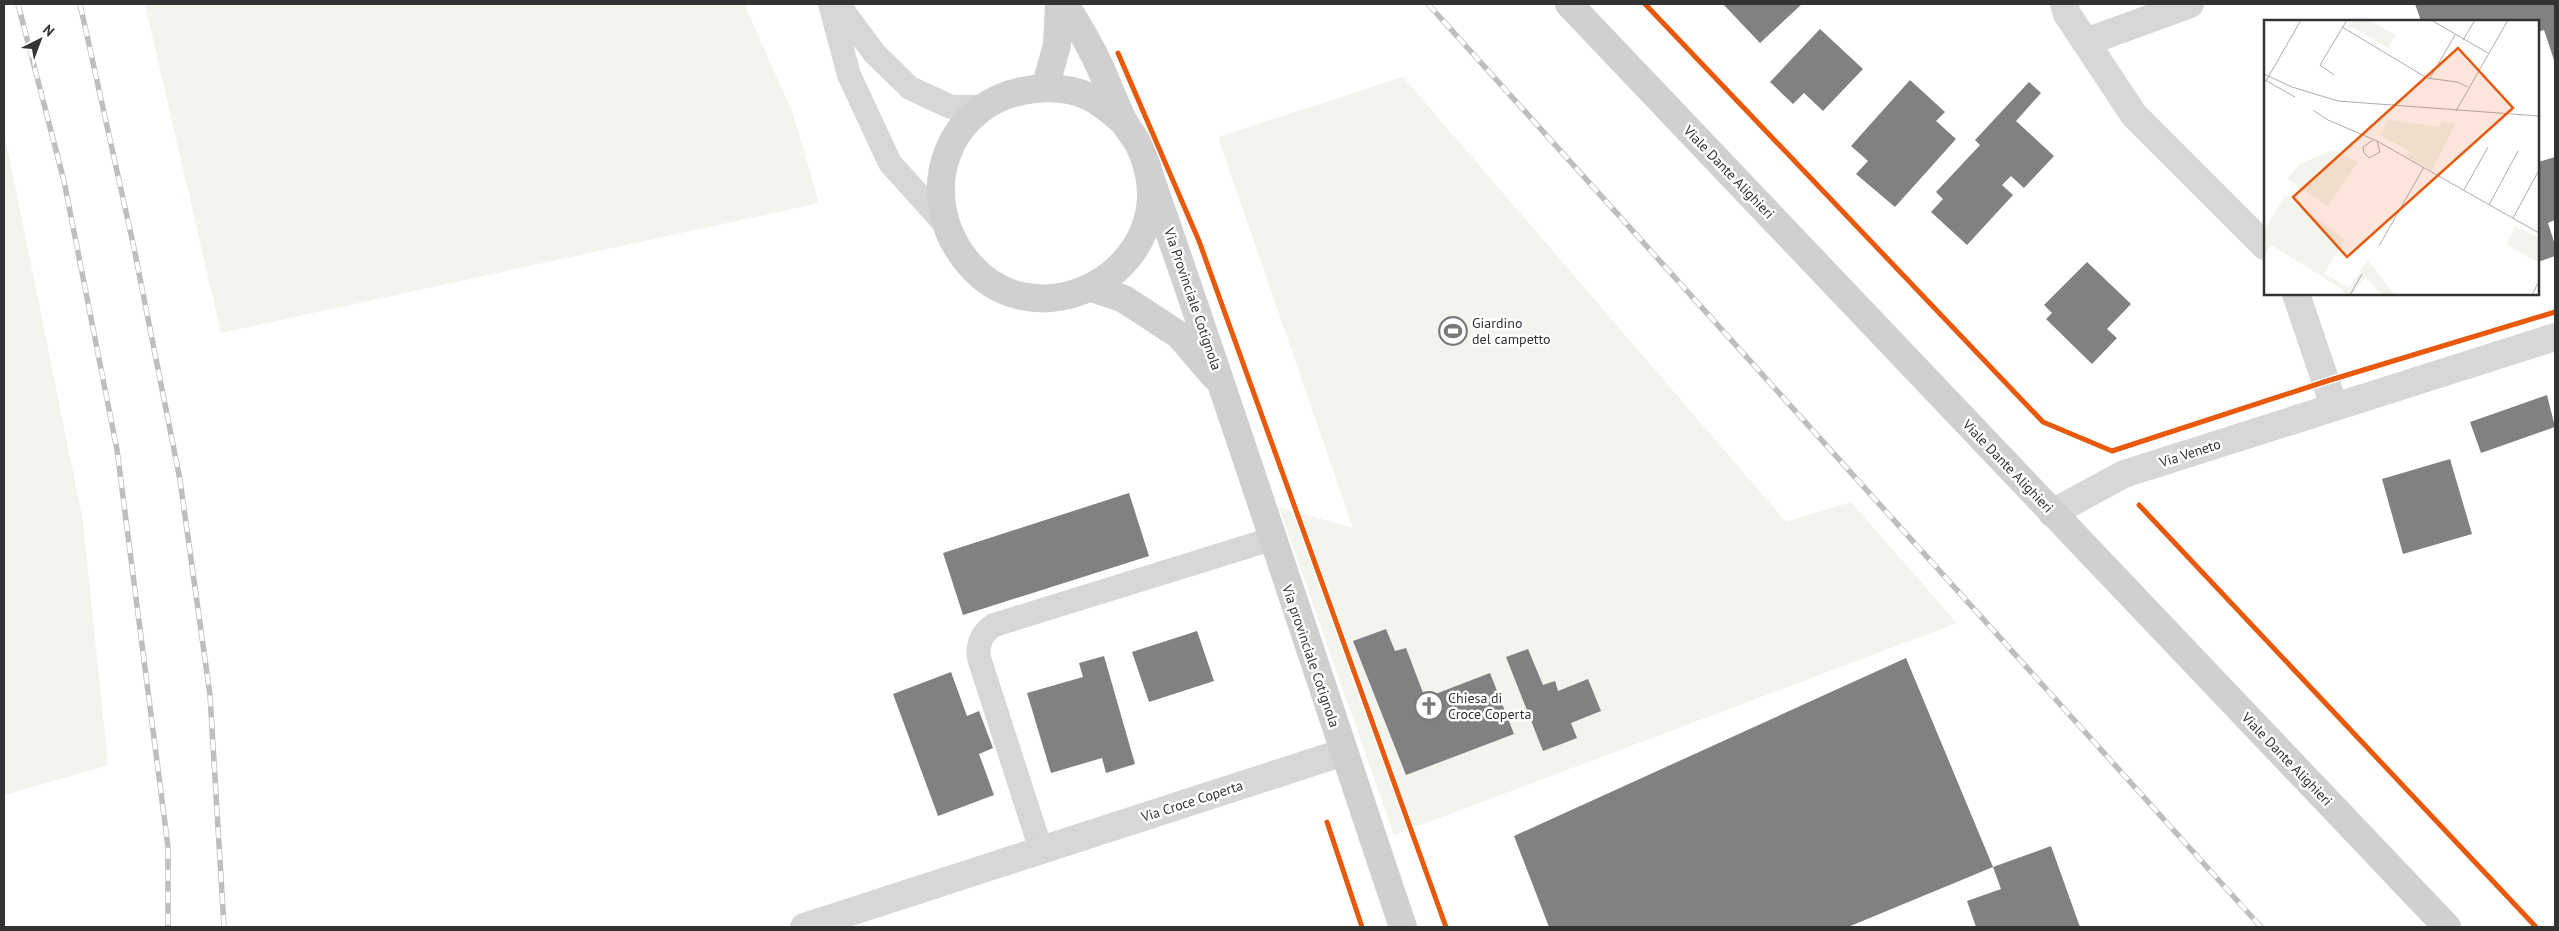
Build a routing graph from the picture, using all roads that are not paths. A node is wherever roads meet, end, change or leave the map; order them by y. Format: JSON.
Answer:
{"nodes":[{"id":1,"x":830,"y":4,"type":"edge"},
{"id":2,"x":838,"y":4,"type":"edge"},
{"id":3,"x":1060,"y":4,"type":"edge"},
{"id":4,"x":1065,"y":4,"type":"edge"},
{"id":5,"x":1569,"y":4,"type":"edge"},
{"id":6,"x":2064,"y":4,"type":"edge"},
{"id":7,"x":2190,"y":4,"type":"edge"},
{"id":8,"x":2086,"y":42,"type":"junction"},
{"id":9,"x":1045,"y":88,"type":"junction"},
{"id":10,"x":984,"y":107,"type":"junction"},
{"id":11,"x":1125,"y":123,"type":"junction"},
{"id":12,"x":1148,"y":171,"type":"junction"},
{"id":13,"x":944,"y":222,"type":"junction"},
{"id":14,"x":2264,"y":245,"type":"edge"},
{"id":15,"x":1092,"y":288,"type":"junction"},
{"id":16,"x":2296,"y":295,"type":"edge"},
{"id":17,"x":2555,"y":337,"type":"edge"},
{"id":18,"x":1222,"y":384,"type":"junction"},
{"id":19,"x":2334,"y":406,"type":"junction"},
{"id":20,"x":2052,"y":513,"type":"junction"},
{"id":21,"x":1272,"y":539,"type":"junction"},
{"id":22,"x":1344,"y":752,"type":"junction"},
{"id":23,"x":1041,"y":850,"type":"junction"},
{"id":24,"x":804,"y":927,"type":"edge"},
{"id":25,"x":1403,"y":927,"type":"edge"},
{"id":26,"x":2448,"y":927,"type":"edge"}],
"edges":[{"from":1,"to":13,"type":"lane"},
{"from":2,"to":10,"type":"lane"},
{"from":3,"to":9,"type":"street"},
{"from":4,"to":11,"type":"street","name":"Via Provinciale Cotignola"},
{"from":5,"to":20,"type":"street","name":"Viale Dante Alighieri"},
{"from":6,"to":8,"type":"street"},
{"from":7,"to":8,"type":"street"},
{"from":8,"to":14,"type":"street"},
{"from":9,"to":10,"type":"street","name":"Via Provinciale Cotignola"},
{"from":9,"to":11,"type":"street","name":"Via Provinciale Cotignola"},
{"from":10,"to":13,"type":"street","name":"Via Provinciale Cotignola"},
{"from":11,"to":12,"type":"street","name":"Via Provinciale Cotignola"},
{"from":12,"to":15,"type":"street","name":"Via Provinciale Cotignola"},
{"from":12,"to":18,"type":"street","name":"Via Provinciale Cotignola"},
{"from":13,"to":15,"type":"street","name":"Via Provinciale Cotignola"},
{"from":15,"to":18,"type":"street","name":"Via Provinciale Cotignola"},
{"from":16,"to":19,"type":"street"},
{"from":17,"to":19,"type":"street","name":"Via Veneto"},
{"from":18,"to":21,"type":"street","name":"Via provinciale Cotignola"},
{"from":19,"to":20,"type":"street","name":"Via Veneto"},
{"from":20,"to":26,"type":"street","name":"Viale Dante Alighieri"},
{"from":21,"to":22,"type":"street","name":"Via provinciale Cotignola"},
{"from":21,"to":23,"type":"lane"},
{"from":22,"to":23,"type":"street","name":"Via Croce Coperta"},
{"from":22,"to":25,"type":"street","name":"Via provinciale Cotignola"},
{"from":23,"to":24,"type":"street","name":"Via Croce Coperta"}]}
